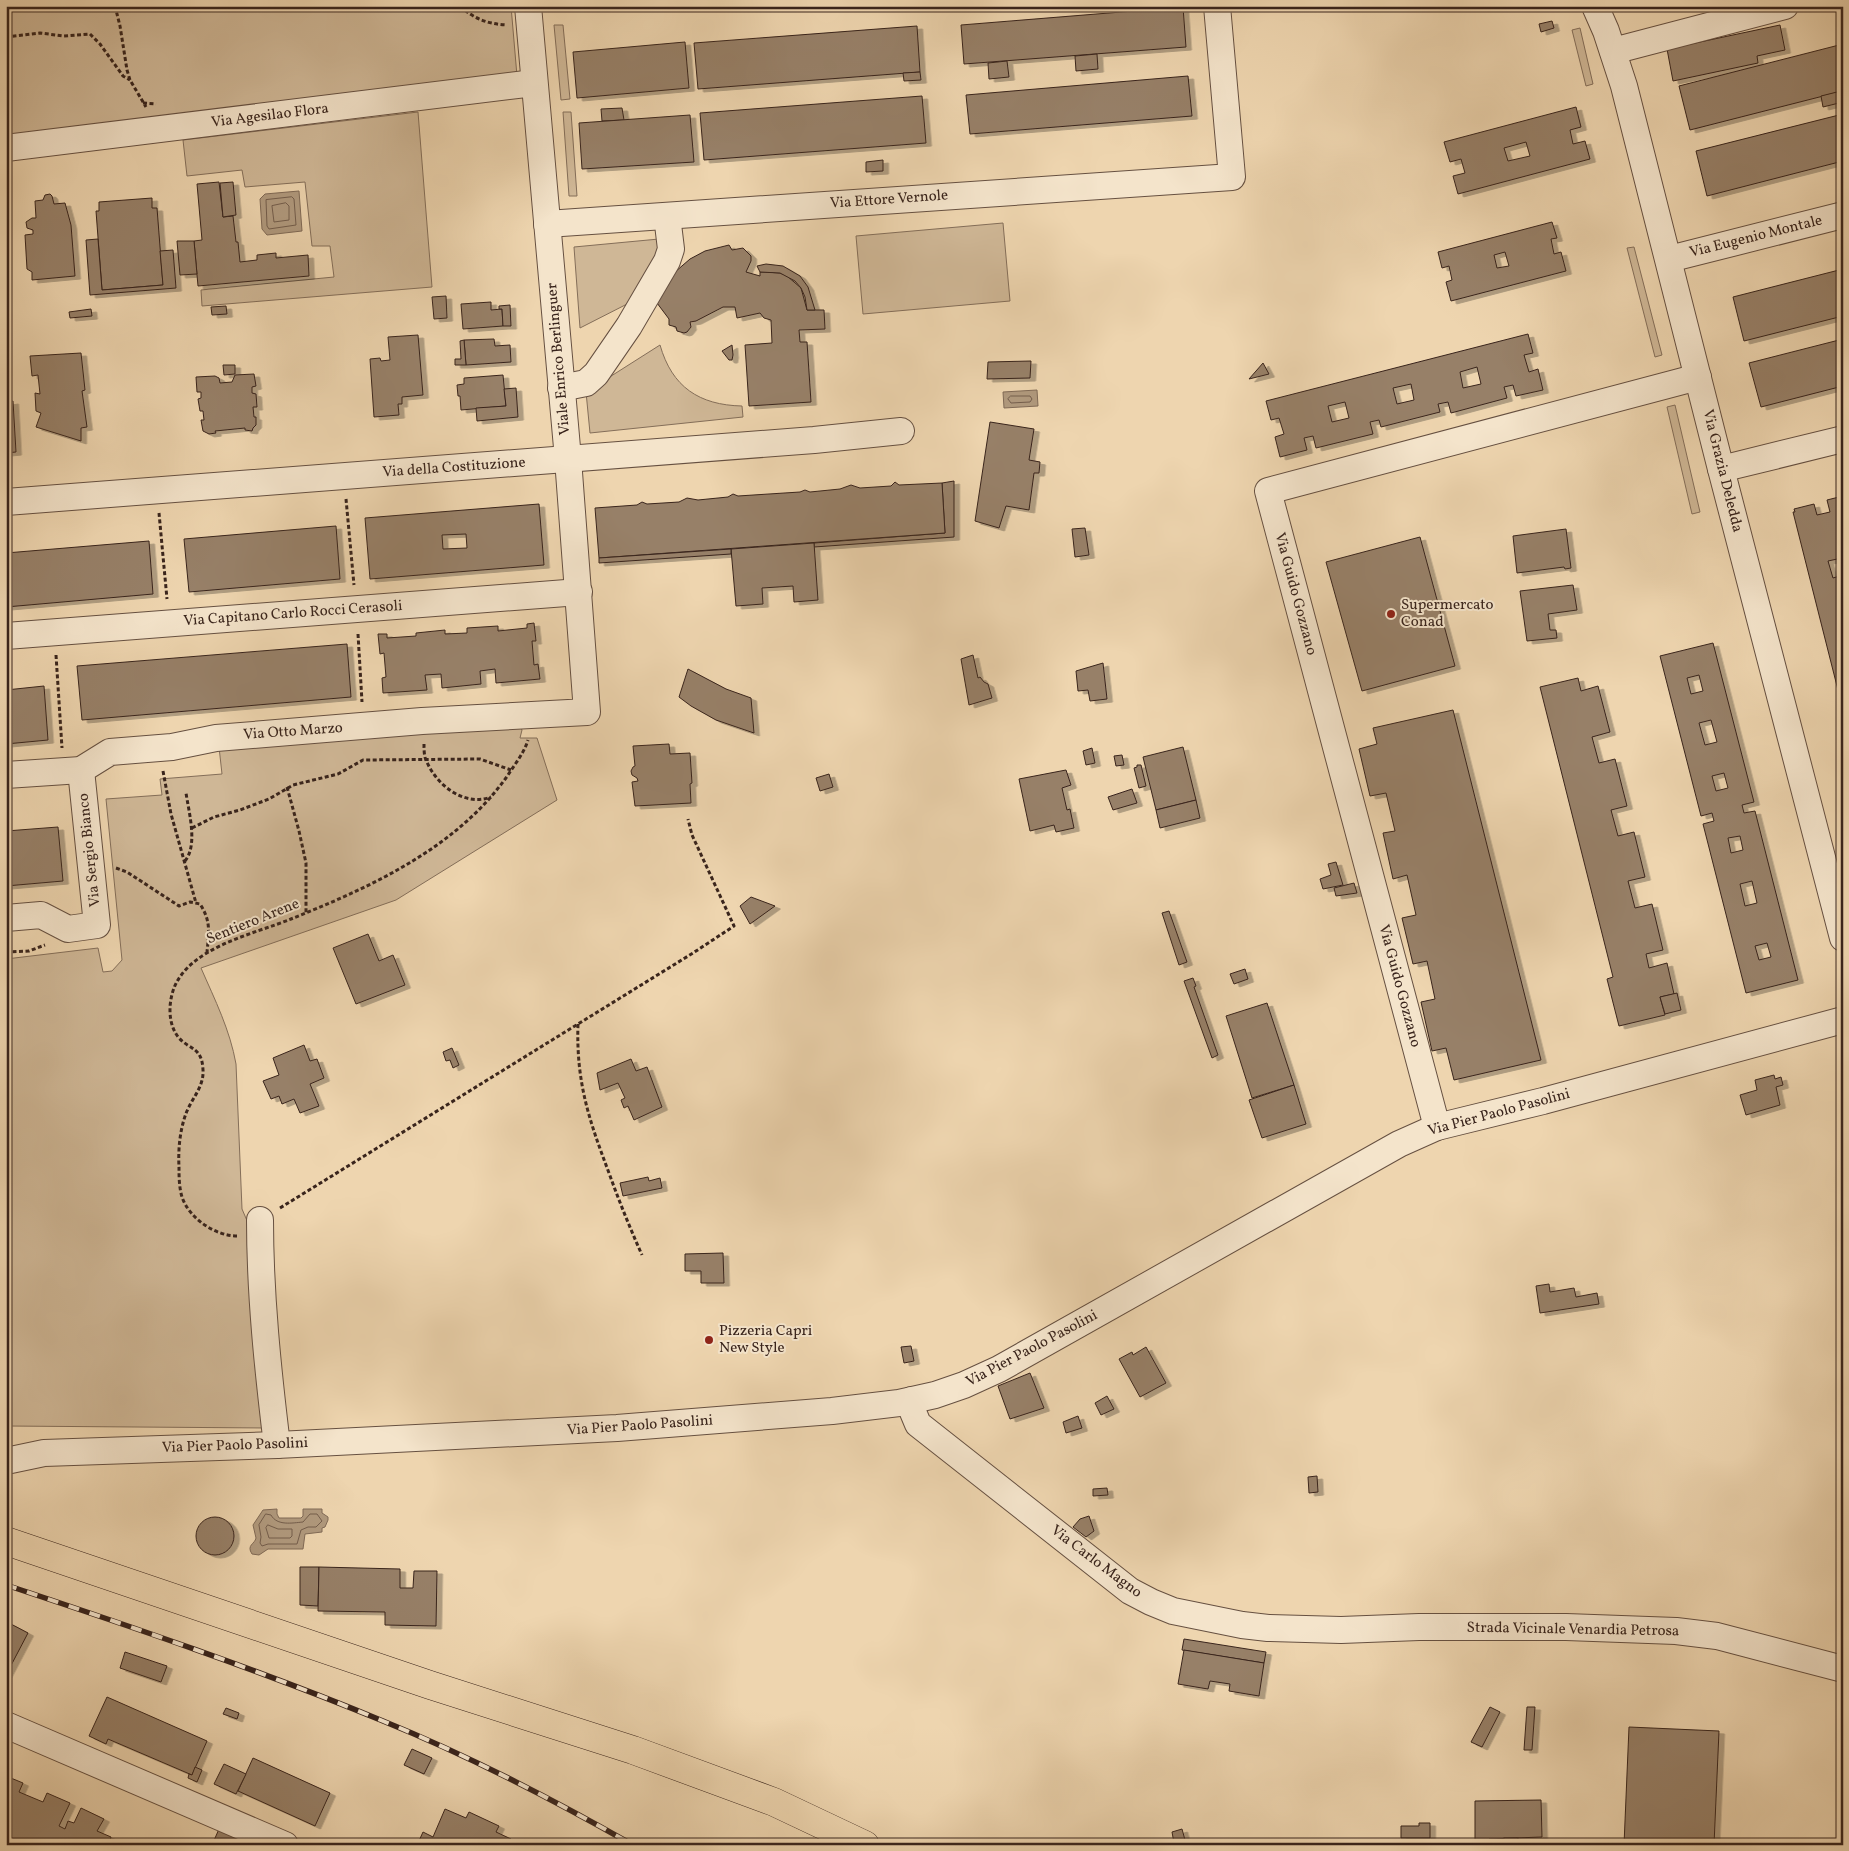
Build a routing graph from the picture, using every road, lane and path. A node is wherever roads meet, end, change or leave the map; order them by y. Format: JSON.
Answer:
{"nodes":[{"id":1,"x":115,"y":6,"type":"edge"},
{"id":2,"x":460,"y":6,"type":"edge"},
{"id":3,"x":1217,"y":6,"type":"edge"},
{"id":4,"x":1595,"y":6,"type":"edge"},
{"id":5,"x":1785,"y":6,"type":"edge"},
{"id":6,"x":536,"y":7,"type":"edge"},
{"id":7,"x":508,"y":25,"type":"dead end"},
{"id":8,"x":6,"y":37,"type":"edge"},
{"id":9,"x":1613,"y":51,"type":"junction"},
{"id":10,"x":130,"y":80,"type":"junction"},
{"id":11,"x":534,"y":83,"type":"junction"},
{"id":12,"x":156,"y":130,"type":"junction"},
{"id":13,"x":6,"y":148,"type":"edge"},
{"id":14,"x":667,"y":216,"type":"junction"},
{"id":15,"x":1843,"y":216,"type":"edge"},
{"id":16,"x":547,"y":224,"type":"junction"},
{"id":17,"x":1669,"y":260,"type":"junction"},
{"id":18,"x":1698,"y":377,"type":"junction"},
{"id":19,"x":561,"y":388,"type":"junction"},
{"id":20,"x":901,"y":432,"type":"dead end"},
{"id":21,"x":1843,"y":439,"type":"edge"},
{"id":22,"x":568,"y":459,"type":"junction"},
{"id":23,"x":1721,"y":468,"type":"junction"},
{"id":24,"x":157,"y":490,"type":"junction"},
{"id":25,"x":6,"y":502,"type":"edge"},
{"id":26,"x":579,"y":592,"type":"junction"},
{"id":27,"x":170,"y":624,"type":"junction"},
{"id":28,"x":6,"y":636,"type":"edge"},
{"id":29,"x":587,"y":712,"type":"joint"},
{"id":30,"x":531,"y":714,"type":"junction"},
{"id":31,"x":422,"y":721,"type":"junction"},
{"id":32,"x":161,"y":748,"type":"junction"},
{"id":33,"x":426,"y":759,"type":"junction"},
{"id":34,"x":82,"y":770,"type":"junction"},
{"id":35,"x":512,"y":770,"type":"junction"},
{"id":36,"x":6,"y":775,"type":"edge"},
{"id":37,"x":287,"y":787,"type":"junction"},
{"id":38,"x":186,"y":793,"type":"dead end"},
{"id":39,"x":493,"y":796,"type":"junction"},
{"id":40,"x":688,"y":819,"type":"dead end"},
{"id":41,"x":192,"y":828,"type":"junction"},
{"id":42,"x":185,"y":861,"type":"junction"},
{"id":43,"x":91,"y":868,"type":"junction"},
{"id":44,"x":196,"y":903,"type":"junction"},
{"id":45,"x":306,"y":913,"type":"junction"},
{"id":46,"x":6,"y":918,"type":"edge"},
{"id":47,"x":68,"y":929,"type":"junction"},
{"id":48,"x":1843,"y":938,"type":"edge"},
{"id":49,"x":6,"y":952,"type":"edge"},
{"id":50,"x":207,"y":953,"type":"junction"},
{"id":51,"x":1843,"y":1020,"type":"edge"},
{"id":52,"x":578,"y":1024,"type":"junction"},
{"id":53,"x":1437,"y":1128,"type":"junction"},
{"id":54,"x":260,"y":1220,"type":"joint"},
{"id":55,"x":260,"y":1248,"type":"junction"},
{"id":56,"x":642,"y":1255,"type":"dead end"},
{"id":57,"x":912,"y":1400,"type":"junction"},
{"id":58,"x":277,"y":1445,"type":"junction"},
{"id":59,"x":6,"y":1448,"type":"edge"},
{"id":60,"x":44,"y":1453,"type":"junction"},
{"id":61,"x":6,"y":1461,"type":"edge"},
{"id":62,"x":6,"y":1541,"type":"edge"},
{"id":63,"x":1419,"y":1627,"type":"joint"},
{"id":64,"x":1843,"y":1669,"type":"edge"},
{"id":65,"x":6,"y":1725,"type":"edge"},
{"id":66,"x":285,"y":1845,"type":"edge"},
{"id":67,"x":865,"y":1845,"type":"edge"}],
"edges":[{"from":1,"to":10,"type":"path"},
{"from":2,"to":7,"type":"path"},
{"from":3,"to":14,"type":"street","name":"Via Ettore Vernole"},
{"from":4,"to":9,"type":"street","name":"Via Grazia Deledda"},
{"from":5,"to":9,"type":"street"},
{"from":6,"to":11,"type":"street","name":"Viale Enrico Berlinguer"},
{"from":8,"to":10,"type":"path"},
{"from":9,"to":17,"type":"street","name":"Via Grazia Deledda"},
{"from":10,"to":12,"type":"path"},
{"from":11,"to":12,"type":"street","name":"Via Agesilao Flora"},
{"from":11,"to":16,"type":"street","name":"Viale Enrico Berlinguer"},
{"from":12,"to":13,"type":"street","name":"Via Agesilao Flora"},
{"from":14,"to":16,"type":"street","name":"Via Ettore Vernole"},
{"from":14,"to":19,"type":"street"},
{"from":15,"to":17,"type":"street","name":"Via Eugenio Montale"},
{"from":16,"to":19,"type":"street","name":"Viale Enrico Berlinguer"},
{"from":17,"to":18,"type":"street","name":"Via Grazia Deledda"},
{"from":18,"to":23,"type":"street","name":"Via Grazia Deledda"},
{"from":18,"to":53,"type":"street","name":"Via Guido Gozzano"},
{"from":19,"to":22,"type":"street","name":"Viale Enrico Berlinguer"},
{"from":20,"to":22,"type":"street","name":"Via della Costituzione"},
{"from":21,"to":23,"type":"street"},
{"from":22,"to":24,"type":"street","name":"Via della Costituzione"},
{"from":22,"to":26,"type":"street","name":"Viale Enrico Berlinguer"},
{"from":23,"to":48,"type":"street","name":"Via Grazia Deledda"},
{"from":24,"to":25,"type":"street","name":"Via della Costituzione"},
{"from":24,"to":27,"type":"path"},
{"from":26,"to":27,"type":"street","name":"Via Capitano Carlo Rocci Cerasoli"},
{"from":26,"to":29,"type":"street","name":"Viale Enrico Berlinguer"},
{"from":27,"to":28,"type":"street","name":"Via Capitano Carlo Rocci Cerasoli"},
{"from":29,"to":30,"type":"street","name":"Via Otto Marzo"},
{"from":30,"to":31,"type":"street","name":"Via Otto Marzo"},
{"from":30,"to":35,"type":"path","name":"Sentiero Arene"},
{"from":31,"to":32,"type":"street","name":"Via Otto Marzo"},
{"from":31,"to":33,"type":"path"},
{"from":32,"to":34,"type":"street","name":"Via Otto Marzo"},
{"from":32,"to":42,"type":"path"},
{"from":33,"to":35,"type":"path"},
{"from":33,"to":37,"type":"path"},
{"from":33,"to":39,"type":"path"},
{"from":34,"to":36,"type":"street","name":"Via Otto Marzo"},
{"from":34,"to":43,"type":"street","name":"Via Sergio Bianco"},
{"from":35,"to":39,"type":"path","name":"Sentiero Arene"},
{"from":37,"to":41,"type":"path"},
{"from":37,"to":45,"type":"path"},
{"from":38,"to":41,"type":"path"},
{"from":39,"to":45,"type":"path","name":"Sentiero Arene"},
{"from":40,"to":52,"type":"path"},
{"from":41,"to":42,"type":"path"},
{"from":42,"to":44,"type":"path"},
{"from":43,"to":44,"type":"path"},
{"from":43,"to":47,"type":"street","name":"Via Sergio Bianco"},
{"from":44,"to":50,"type":"path"},
{"from":45,"to":50,"type":"path","name":"Sentiero Arene"},
{"from":46,"to":47,"type":"street"},
{"from":47,"to":49,"type":"path"},
{"from":50,"to":55,"type":"path","name":"Sentiero Arene"},
{"from":51,"to":53,"type":"street","name":"Via Pier Paolo Pasolini"},
{"from":52,"to":54,"type":"path"},
{"from":52,"to":56,"type":"path"},
{"from":53,"to":57,"type":"street","name":"Via Pier Paolo Pasolini"},
{"from":54,"to":55,"type":"street"},
{"from":55,"to":58,"type":"street"},
{"from":57,"to":58,"type":"street","name":"Via Pier Paolo Pasolini"},
{"from":57,"to":63,"type":"street","name":"Via Carlo Magno"},
{"from":58,"to":60,"type":"street","name":"Via Pier Paolo Pasolini"},
{"from":59,"to":60,"type":"street","name":"Via Pier Paolo Pasolini"},
{"from":60,"to":61,"type":"street","name":"Via Pier Paolo Pasolini"},
{"from":62,"to":67,"type":"main road"},
{"from":63,"to":64,"type":"street","name":"Strada Vicinale Venardia Petrosa"},
{"from":65,"to":66,"type":"street"}]}
